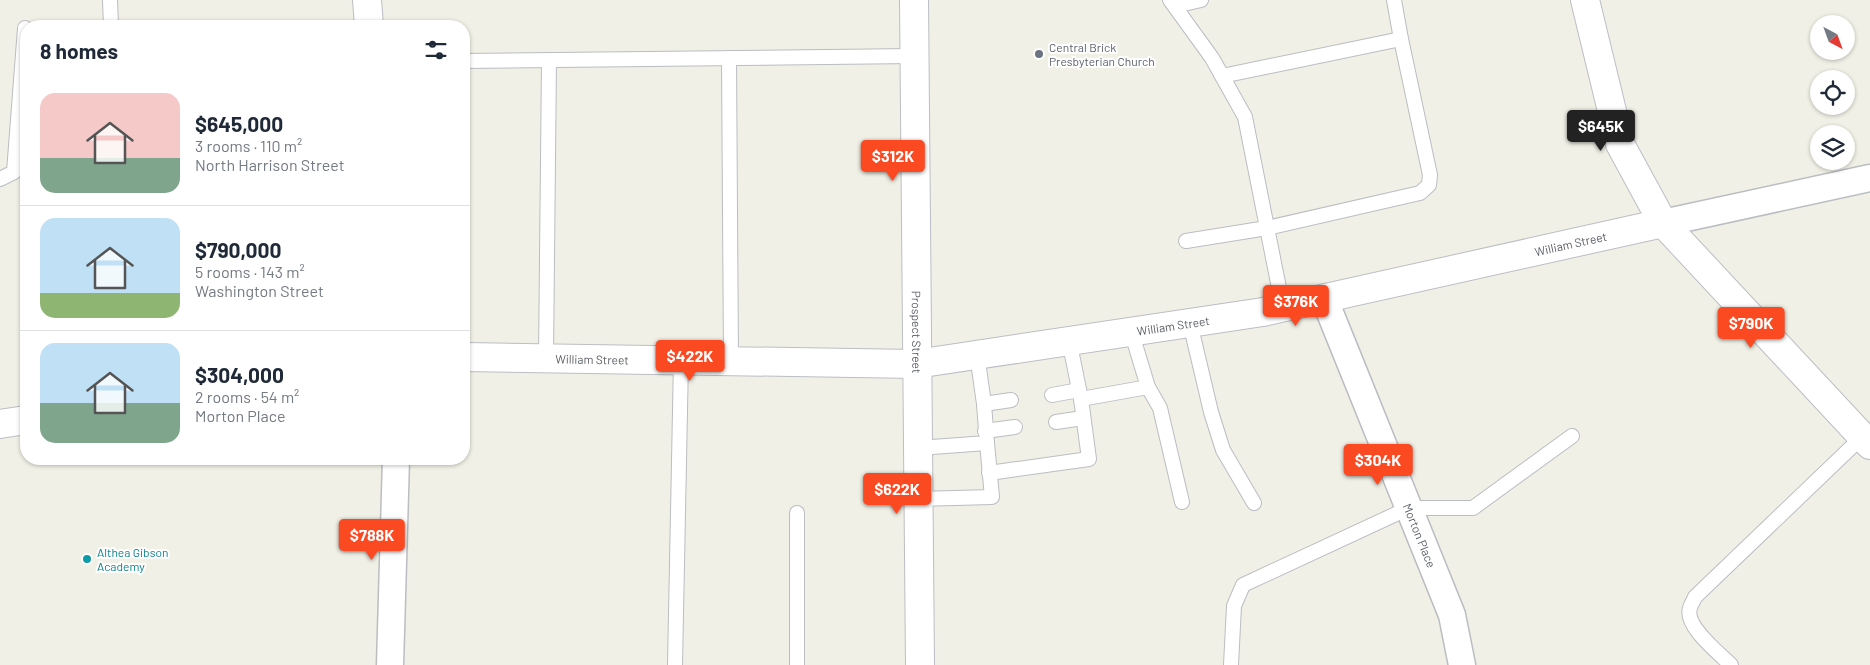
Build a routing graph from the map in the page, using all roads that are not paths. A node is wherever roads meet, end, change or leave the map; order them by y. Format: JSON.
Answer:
{"nodes":[{"id":1,"x":110,"y":0,"type":"edge"},
{"id":2,"x":366,"y":0,"type":"edge"},
{"id":3,"x":914,"y":0,"type":"edge"},
{"id":4,"x":1201,"y":0,"type":"edge"},
{"id":5,"x":1394,"y":0,"type":"edge"},
{"id":6,"x":1585,"y":0,"type":"edge"},
{"id":7,"x":1172,"y":3,"type":"edge"},
{"id":8,"x":111,"y":20,"type":"edge"},
{"id":9,"x":368,"y":20,"type":"edge"},
{"id":10,"x":1401,"y":39,"type":"junction"},
{"id":11,"x":914,"y":56,"type":"junction"},
{"id":12,"x":728,"y":58,"type":"junction"},
{"id":13,"x":549,"y":60,"type":"junction"},
{"id":14,"x":470,"y":61,"type":"edge"},
{"id":15,"x":1222,"y":76,"type":"junction"},
{"id":16,"x":20,"y":131,"type":"edge"},
{"id":17,"x":1870,"y":178,"type":"edge"},
{"id":18,"x":0,"y":179,"type":"edge"},
{"id":19,"x":1663,"y":223,"type":"junction"},
{"id":20,"x":1267,"y":228,"type":"junction"},
{"id":21,"x":1186,"y":241,"type":"dead end"},
{"id":22,"x":1324,"y":298,"type":"junction"},
{"id":23,"x":1283,"y":308,"type":"junction"},
{"id":24,"x":1190,"y":322,"type":"junction"},
{"id":25,"x":1131,"y":331,"type":"junction"},
{"id":26,"x":1069,"y":340,"type":"junction"},
{"id":27,"x":977,"y":354,"type":"junction"},
{"id":28,"x":470,"y":357,"type":"edge"},
{"id":29,"x":546,"y":358,"type":"junction"},
{"id":30,"x":681,"y":360,"type":"junction"},
{"id":31,"x":730,"y":361,"type":"junction"},
{"id":32,"x":916,"y":364,"type":"junction"},
{"id":33,"x":1148,"y":387,"type":"junction"},
{"id":34,"x":1080,"y":394,"type":"junction"},
{"id":35,"x":1052,"y":395,"type":"dead end"},
{"id":36,"x":1011,"y":400,"type":"dead end"},
{"id":37,"x":984,"y":404,"type":"junction"},
{"id":38,"x":1083,"y":418,"type":"junction"},
{"id":39,"x":20,"y":421,"type":"edge"},
{"id":40,"x":1056,"y":422,"type":"dead end"},
{"id":41,"x":0,"y":424,"type":"edge"},
{"id":42,"x":1016,"y":427,"type":"dead end"},
{"id":43,"x":1572,"y":436,"type":"dead end"},
{"id":44,"x":986,"y":437,"type":"junction"},
{"id":45,"x":1866,"y":441,"type":"edge"},
{"id":46,"x":918,"y":448,"type":"junction"},
{"id":47,"x":396,"y":465,"type":"edge"},
{"id":48,"x":989,"y":473,"type":"junction"},
{"id":49,"x":918,"y":499,"type":"junction"},
{"id":50,"x":1182,"y":502,"type":"dead end"},
{"id":51,"x":1254,"y":502,"type":"dead end"},
{"id":52,"x":1409,"y":508,"type":"junction"},
{"id":53,"x":797,"y":513,"type":"dead end"},
{"id":54,"x":390,"y":665,"type":"edge"},
{"id":55,"x":675,"y":665,"type":"edge"},
{"id":56,"x":797,"y":665,"type":"edge"},
{"id":57,"x":920,"y":665,"type":"edge"},
{"id":58,"x":1232,"y":665,"type":"edge"},
{"id":59,"x":1462,"y":665,"type":"edge"},
{"id":60,"x":1731,"y":665,"type":"edge"}],
"edges":[{"from":1,"to":8,"type":"lane"},
{"from":2,"to":9,"type":"street"},
{"from":3,"to":11,"type":"street","name":"Prospect Street"},
{"from":4,"to":7,"type":"lane"},
{"from":5,"to":10,"type":"lane"},
{"from":6,"to":19,"type":"street"},
{"from":7,"to":15,"type":"lane"},
{"from":10,"to":15,"type":"lane"},
{"from":10,"to":20,"type":"lane"},
{"from":11,"to":12,"type":"lane"},
{"from":11,"to":32,"type":"street","name":"Prospect Street"},
{"from":12,"to":13,"type":"lane"},
{"from":12,"to":31,"type":"lane"},
{"from":13,"to":14,"type":"lane"},
{"from":13,"to":29,"type":"lane"},
{"from":15,"to":20,"type":"lane"},
{"from":16,"to":18,"type":"lane"},
{"from":17,"to":19,"type":"street","name":"William Street"},
{"from":19,"to":22,"type":"street","name":"William Street"},
{"from":19,"to":45,"type":"street"},
{"from":20,"to":21,"type":"lane"},
{"from":20,"to":23,"type":"lane"},
{"from":22,"to":23,"type":"street","name":"William Street"},
{"from":22,"to":52,"type":"street","name":"Morton Place"},
{"from":23,"to":24,"type":"street","name":"William Street"},
{"from":24,"to":25,"type":"street","name":"William Street"},
{"from":24,"to":51,"type":"lane"},
{"from":25,"to":26,"type":"street","name":"William Street"},
{"from":25,"to":33,"type":"lane"},
{"from":26,"to":27,"type":"street","name":"William Street"},
{"from":26,"to":34,"type":"lane"},
{"from":27,"to":32,"type":"street","name":"William Street"},
{"from":27,"to":37,"type":"lane"},
{"from":28,"to":29,"type":"street","name":"William Street"},
{"from":29,"to":30,"type":"street","name":"William Street"},
{"from":30,"to":31,"type":"street","name":"William Street"},
{"from":30,"to":55,"type":"lane"},
{"from":31,"to":32,"type":"street","name":"William Street"},
{"from":32,"to":46,"type":"street","name":"Prospect Street"},
{"from":33,"to":34,"type":"lane"},
{"from":33,"to":50,"type":"lane"},
{"from":34,"to":35,"type":"lane"},
{"from":34,"to":38,"type":"lane"},
{"from":36,"to":37,"type":"lane"},
{"from":37,"to":44,"type":"lane"},
{"from":38,"to":40,"type":"lane"},
{"from":38,"to":48,"type":"lane"},
{"from":39,"to":41,"type":"street"},
{"from":42,"to":44,"type":"lane"},
{"from":43,"to":52,"type":"lane"},
{"from":44,"to":46,"type":"lane"},
{"from":44,"to":48,"type":"lane"},
{"from":45,"to":60,"type":"lane"},
{"from":46,"to":49,"type":"street","name":"Prospect Street"},
{"from":47,"to":54,"type":"street"},
{"from":48,"to":49,"type":"lane"},
{"from":49,"to":57,"type":"street","name":"Prospect Street"},
{"from":52,"to":58,"type":"lane"},
{"from":52,"to":59,"type":"street","name":"Morton Place"},
{"from":53,"to":56,"type":"lane"}]}
